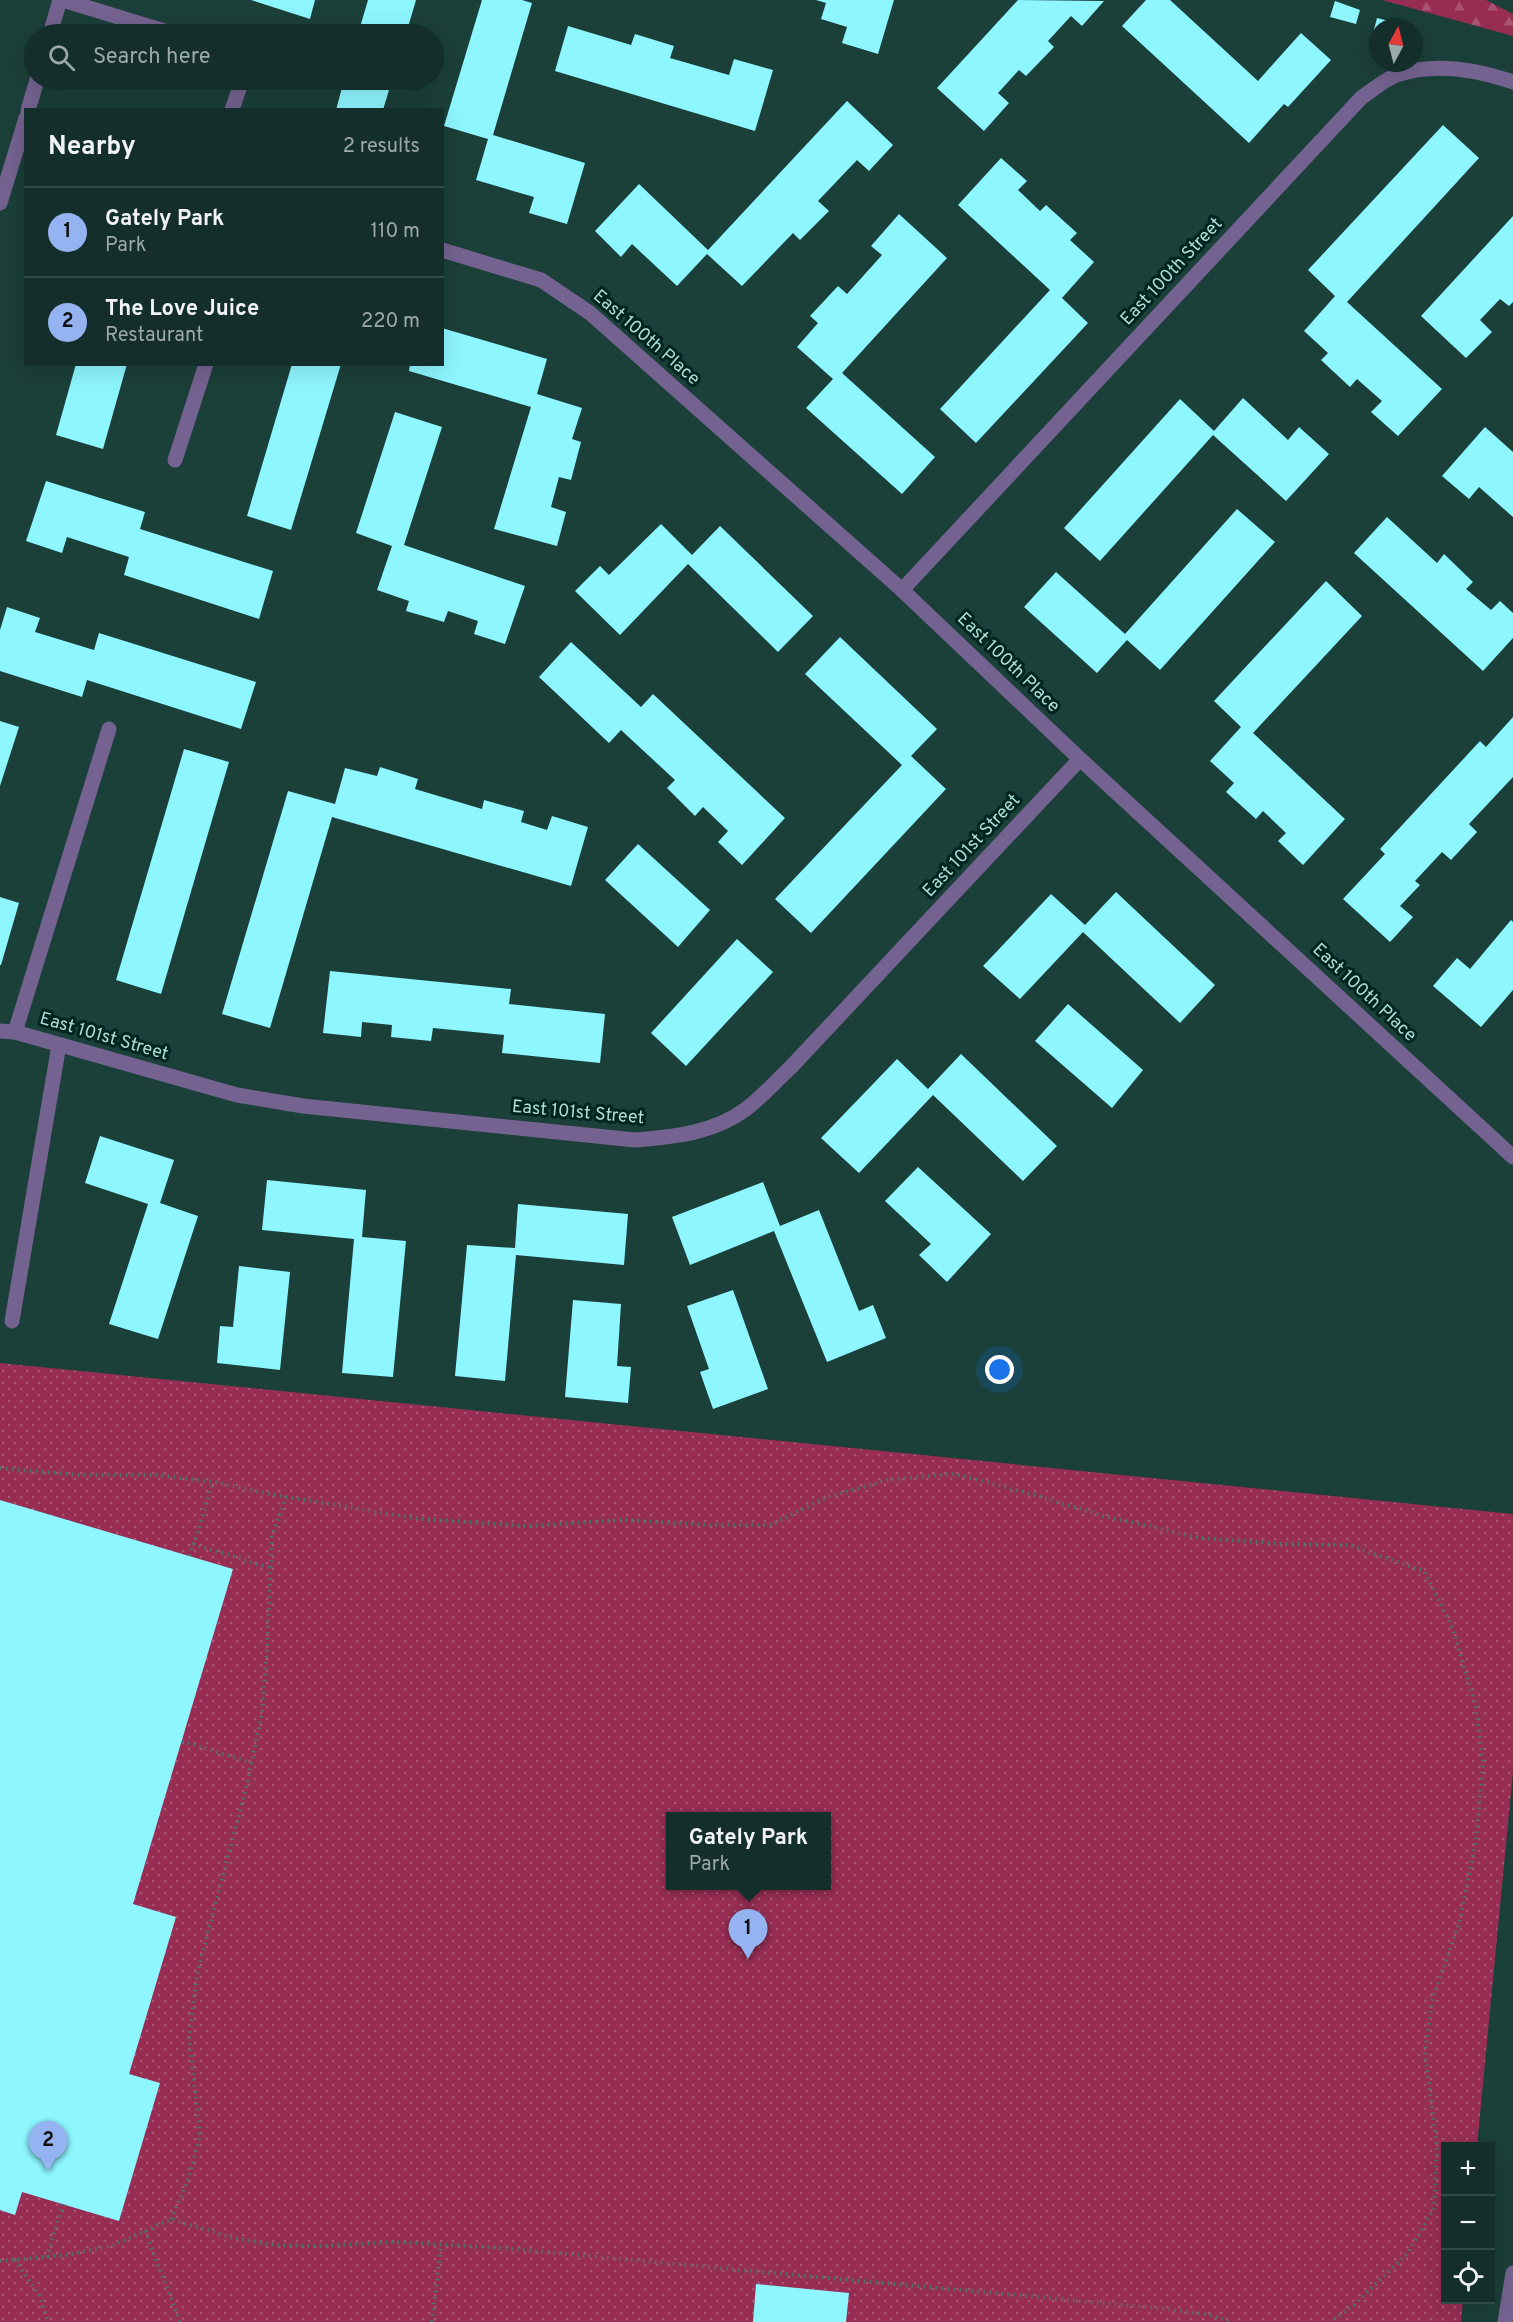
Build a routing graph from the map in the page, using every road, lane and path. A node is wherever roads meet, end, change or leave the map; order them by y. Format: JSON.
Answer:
{"nodes":[{"id":1,"x":62,"y":0,"type":"edge"},
{"id":2,"x":54,"y":24,"type":"edge"},
{"id":3,"x":141,"y":24,"type":"edge"},
{"id":4,"x":1513,"y":82,"type":"edge"},
{"id":5,"x":34,"y":90,"type":"edge"},
{"id":6,"x":239,"y":90,"type":"edge"},
{"id":7,"x":29,"y":108,"type":"edge"},
{"id":8,"x":233,"y":108,"type":"edge"},
{"id":9,"x":24,"y":126,"type":"edge"},
{"id":10,"x":0,"y":203,"type":"edge"},
{"id":11,"x":444,"y":251,"type":"edge"},
{"id":12,"x":205,"y":366,"type":"edge"},
{"id":13,"x":175,"y":460,"type":"dead end"},
{"id":14,"x":902,"y":590,"type":"junction"},
{"id":15,"x":110,"y":729,"type":"dead end"},
{"id":16,"x":1080,"y":759,"type":"junction"},
{"id":17,"x":8,"y":1032,"type":"edge"},
{"id":18,"x":59,"y":1045,"type":"junction"},
{"id":19,"x":1513,"y":1157,"type":"edge"},
{"id":20,"x":12,"y":1321,"type":"dead end"},
{"id":21,"x":0,"y":1468,"type":"edge"},
{"id":22,"x":213,"y":1482,"type":"junction"},
{"id":23,"x":286,"y":1497,"type":"junction"},
{"id":24,"x":193,"y":1544,"type":"junction"},
{"id":25,"x":189,"y":1556,"type":"dead end"},
{"id":26,"x":270,"y":1568,"type":"junction"},
{"id":27,"x":182,"y":1741,"type":"dead end"},
{"id":28,"x":252,"y":1763,"type":"junction"},
{"id":29,"x":63,"y":2204,"type":"dead end"},
{"id":30,"x":171,"y":2219,"type":"junction"},
{"id":31,"x":145,"y":2231,"type":"junction"},
{"id":32,"x":441,"y":2245,"type":"junction"},
{"id":33,"x":47,"y":2257,"type":"junction"},
{"id":34,"x":15,"y":2260,"type":"junction"},
{"id":35,"x":0,"y":2261,"type":"edge"},
{"id":36,"x":1513,"y":2273,"type":"edge"},
{"id":37,"x":48,"y":2322,"type":"edge"},
{"id":38,"x":180,"y":2322,"type":"edge"},
{"id":39,"x":432,"y":2322,"type":"edge"},
{"id":40,"x":1229,"y":2322,"type":"edge"},
{"id":41,"x":1330,"y":2322,"type":"edge"},
{"id":42,"x":1505,"y":2322,"type":"edge"}],
"edges":[{"from":1,"to":2,"type":"street"},
{"from":1,"to":3,"type":"street"},
{"from":4,"to":14,"type":"street","name":"East 100th Street"},
{"from":5,"to":7,"type":"street"},
{"from":6,"to":8,"type":"street"},
{"from":9,"to":10,"type":"street"},
{"from":11,"to":14,"type":"street","name":"East 100th Place"},
{"from":12,"to":13,"type":"street"},
{"from":14,"to":16,"type":"street","name":"East 100th Place"},
{"from":15,"to":17,"type":"street"},
{"from":16,"to":18,"type":"street","name":"East 101st Street"},
{"from":16,"to":19,"type":"street","name":"East 100th Place"},
{"from":17,"to":18,"type":"street","name":"East 101st Street"},
{"from":18,"to":20,"type":"street"},
{"from":21,"to":22,"type":"path"},
{"from":22,"to":23,"type":"path"},
{"from":22,"to":24,"type":"path"},
{"from":23,"to":26,"type":"path"},
{"from":23,"to":41,"type":"path"},
{"from":24,"to":25,"type":"path"},
{"from":24,"to":26,"type":"path"},
{"from":26,"to":28,"type":"path"},
{"from":27,"to":28,"type":"path"},
{"from":28,"to":30,"type":"path"},
{"from":29,"to":33,"type":"path"},
{"from":30,"to":31,"type":"path"},
{"from":30,"to":32,"type":"path"},
{"from":31,"to":33,"type":"path"},
{"from":31,"to":38,"type":"path"},
{"from":32,"to":39,"type":"path"},
{"from":32,"to":40,"type":"path"},
{"from":33,"to":34,"type":"path"},
{"from":34,"to":35,"type":"path"},
{"from":34,"to":37,"type":"path"},
{"from":36,"to":42,"type":"street"}]}
